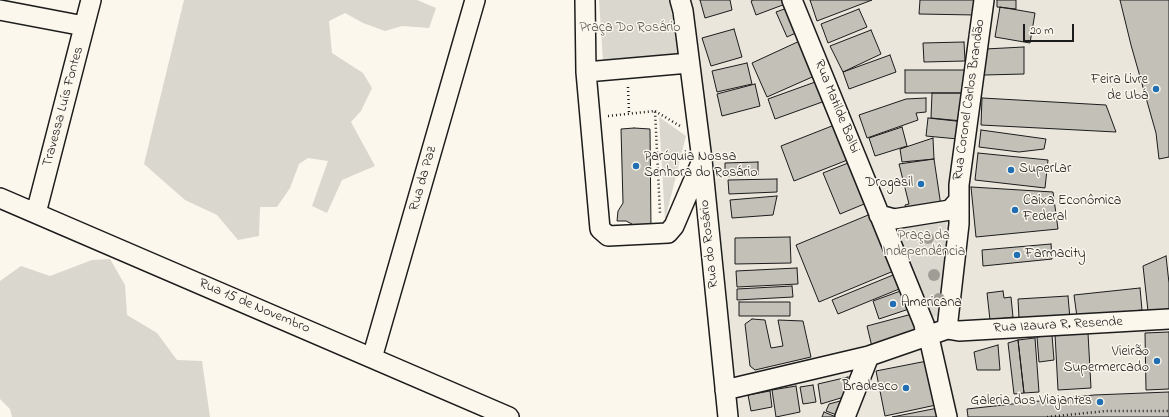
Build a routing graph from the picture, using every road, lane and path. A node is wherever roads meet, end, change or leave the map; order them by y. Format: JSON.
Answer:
{"nodes":[{"id":1,"x":91,"y":0,"type":"edge"},
{"id":2,"x":476,"y":0,"type":"edge"},
{"id":3,"x":585,"y":0,"type":"edge"},
{"id":4,"x":680,"y":0,"type":"edge"},
{"id":5,"x":792,"y":0,"type":"edge"},
{"id":6,"x":984,"y":0,"type":"edge"},
{"id":7,"x":0,"y":10,"type":"edge"},
{"id":8,"x":84,"y":26,"type":"junction"},
{"id":9,"x":689,"y":62,"type":"junction"},
{"id":10,"x":627,"y":68,"type":"junction"},
{"id":11,"x":586,"y":72,"type":"junction"},
{"id":12,"x":655,"y":111,"type":"junction"},
{"id":13,"x":629,"y":113,"type":"junction"},
{"id":14,"x":607,"y":116,"type":"dead end"},
{"id":15,"x":686,"y":130,"type":"dead end"},
{"id":16,"x":702,"y":160,"type":"junction"},
{"id":17,"x":0,"y":198,"type":"edge"},
{"id":18,"x":959,"y":200,"type":"junction"},
{"id":19,"x":36,"y":213,"type":"junction"},
{"id":20,"x":879,"y":214,"type":"junction"},
{"id":21,"x":660,"y":219,"type":"dead end"},
{"id":22,"x":959,"y":224,"type":"junction"},
{"id":23,"x":886,"y":232,"type":"junction"},
{"id":24,"x":1169,"y":319,"type":"edge"},
{"id":25,"x":947,"y":330,"type":"junction"},
{"id":26,"x":926,"y":337,"type":"junction"},
{"id":27,"x":869,"y":356,"type":"junction"},
{"id":28,"x":372,"y":358,"type":"junction"},
{"id":29,"x":725,"y":390,"type":"junction"},
{"id":30,"x":1169,"y":411,"type":"edge"},
{"id":31,"x":509,"y":417,"type":"edge"},
{"id":32,"x":728,"y":417,"type":"edge"},
{"id":33,"x":845,"y":417,"type":"edge"},
{"id":34,"x":947,"y":417,"type":"edge"},
{"id":35,"x":1047,"y":417,"type":"edge"}],
"edges":[{"from":1,"to":8,"type":"street","name":"Travessa Luís Fontes"},
{"from":2,"to":28,"type":"street","name":"Rua da Paz"},
{"from":3,"to":11,"type":"street"},
{"from":4,"to":9,"type":"street","name":"Rua do Rosário"},
{"from":5,"to":20,"type":"street","name":"Rua Matilde Balbi"},
{"from":6,"to":18,"type":"street","name":"Rua Coronel Carlos Brandão"},
{"from":7,"to":8,"type":"street"},
{"from":8,"to":19,"type":"street","name":"Travessa Luís Fontes"},
{"from":9,"to":10,"type":"street"},
{"from":9,"to":16,"type":"street","name":"Rua do Rosário"},
{"from":10,"to":11,"type":"street"},
{"from":10,"to":13,"type":"path"},
{"from":11,"to":16,"type":"street"},
{"from":12,"to":13,"type":"path"},
{"from":12,"to":15,"type":"path"},
{"from":12,"to":21,"type":"path"},
{"from":13,"to":14,"type":"path"},
{"from":16,"to":29,"type":"street","name":"Rua do Rosário"},
{"from":17,"to":19,"type":"street","name":"Rua 15 de Novembro"},
{"from":18,"to":20,"type":"street"},
{"from":18,"to":22,"type":"street","name":"Rua Coronel Carlos Brandão"},
{"from":19,"to":28,"type":"street","name":"Rua 15 de Novembro"},
{"from":20,"to":23,"type":"street"},
{"from":22,"to":23,"type":"street"},
{"from":22,"to":25,"type":"street","name":"Rua Coronel Carlos Brandão"},
{"from":23,"to":26,"type":"street"},
{"from":24,"to":25,"type":"street","name":"Rua Izaura R. Resende"},
{"from":25,"to":26,"type":"street"},
{"from":26,"to":27,"type":"street"},
{"from":26,"to":34,"type":"street"},
{"from":27,"to":29,"type":"street"},
{"from":27,"to":33,"type":"street"},
{"from":28,"to":31,"type":"street","name":"Rua 15 de Novembro"},
{"from":29,"to":32,"type":"street","name":"Rua do Rosário"},
{"from":30,"to":35,"type":"path"}]}
